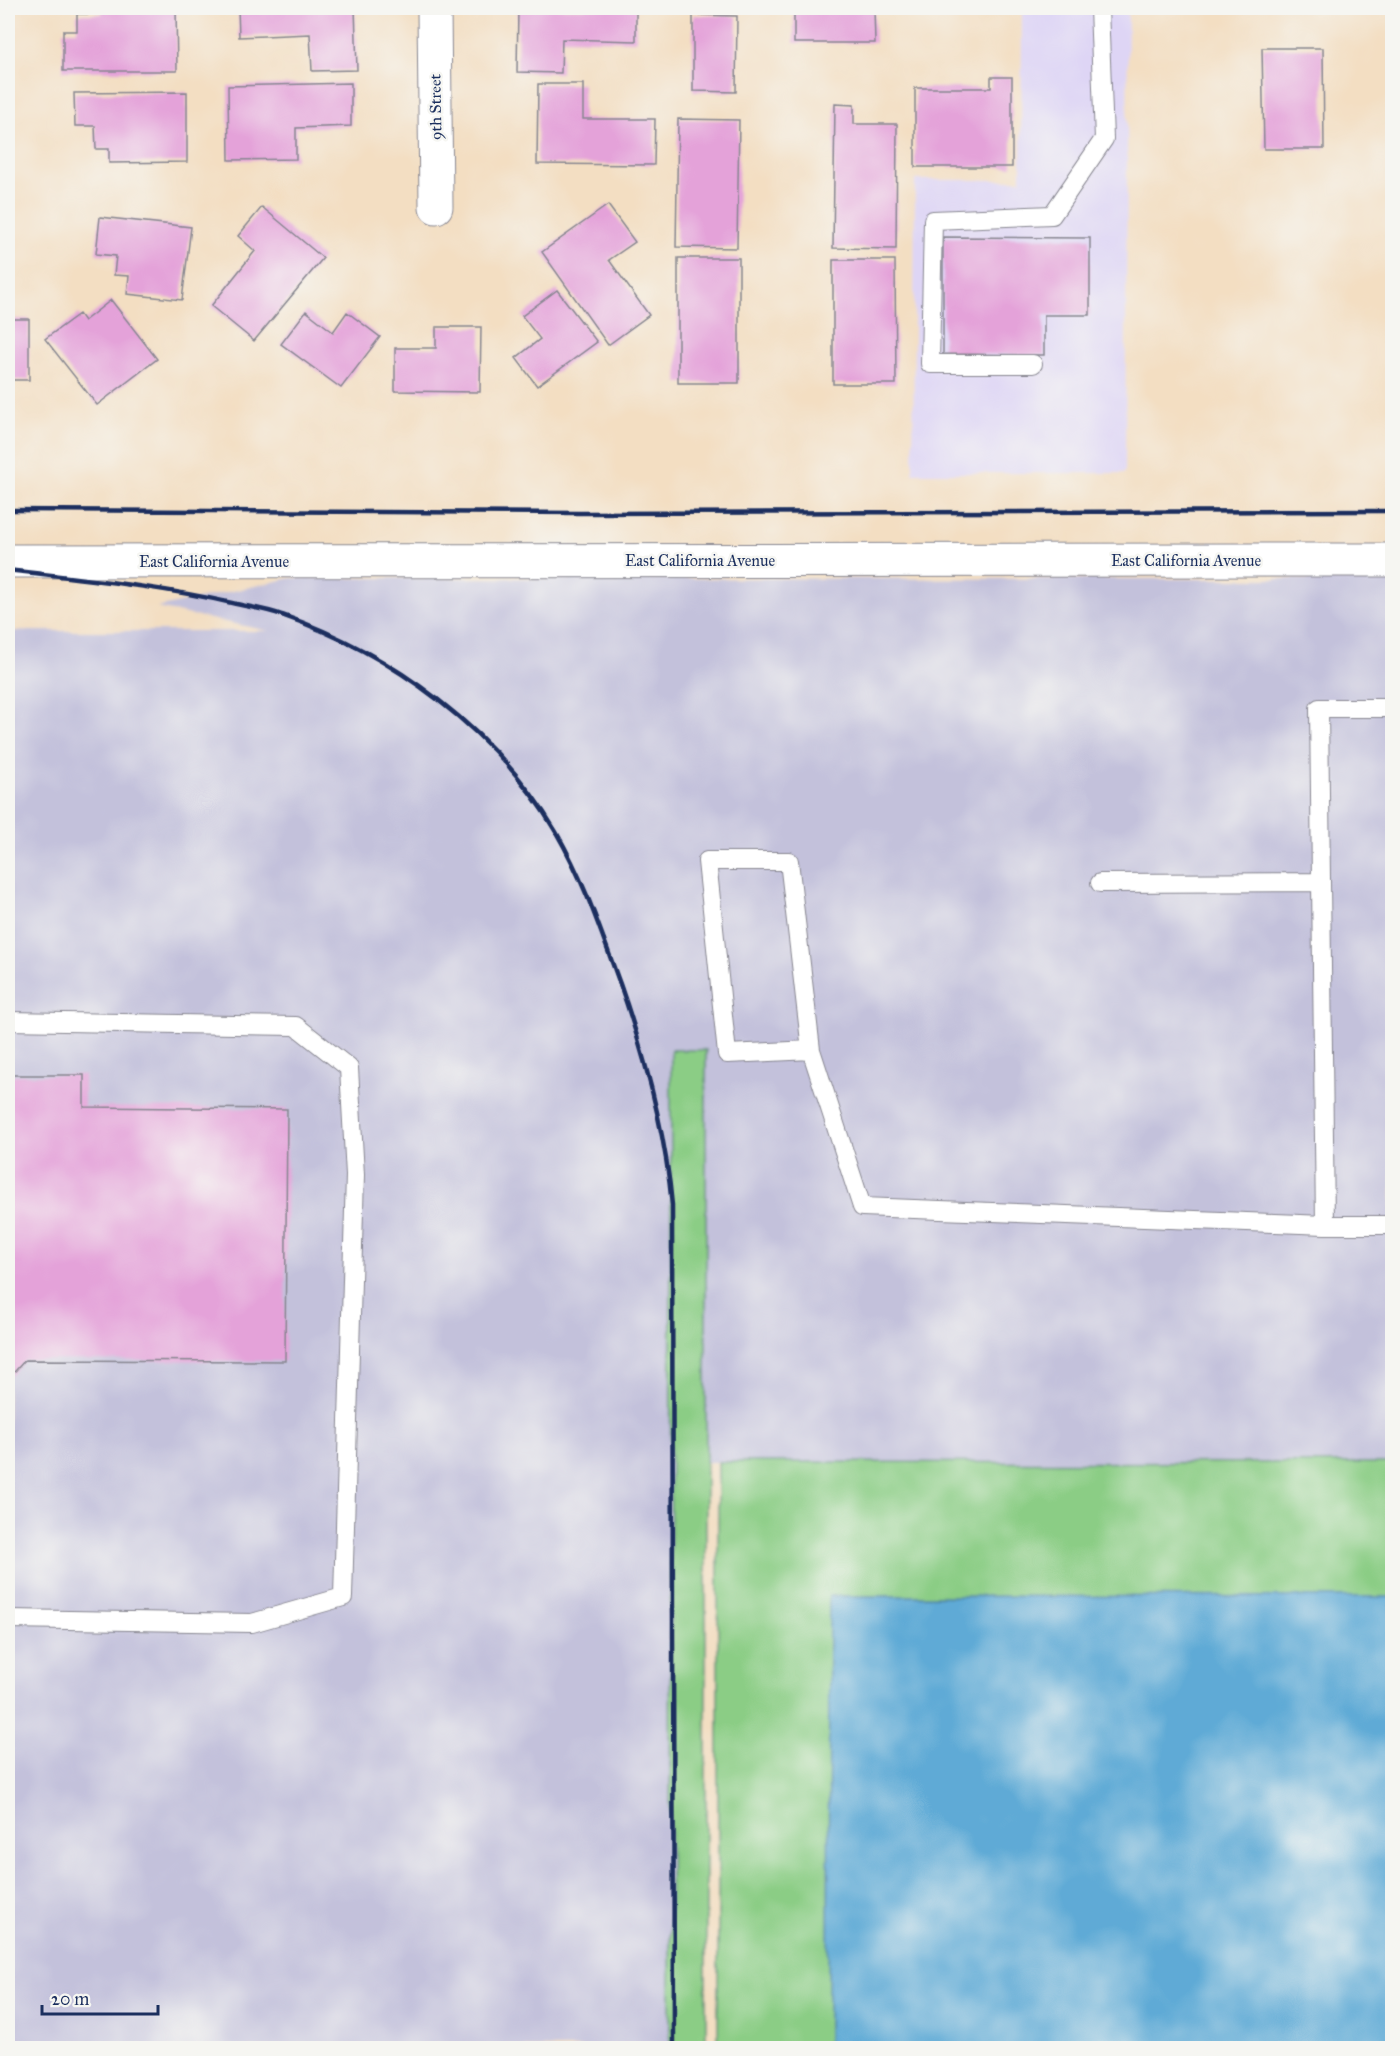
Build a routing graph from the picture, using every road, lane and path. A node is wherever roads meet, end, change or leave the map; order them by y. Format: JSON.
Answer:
{"nodes":[{"id":1,"x":434,"y":8,"type":"edge"},
{"id":2,"x":1099,"y":8,"type":"edge"},
{"id":3,"x":436,"y":207,"type":"dead end"},
{"id":4,"x":1033,"y":364,"type":"dead end"},
{"id":5,"x":1392,"y":560,"type":"edge"},
{"id":6,"x":8,"y":561,"type":"edge"},
{"id":7,"x":1392,"y":708,"type":"edge"},
{"id":8,"x":1321,"y":882,"type":"junction"},
{"id":9,"x":1100,"y":883,"type":"dead end"},
{"id":10,"x":8,"y":1022,"type":"edge"},
{"id":11,"x":811,"y":1050,"type":"junction"},
{"id":12,"x":1324,"y":1225,"type":"junction"},
{"id":13,"x":1392,"y":1226,"type":"edge"},
{"id":14,"x":8,"y":1619,"type":"edge"}],
"edges":[{"from":1,"to":3,"type":"street","name":"9th Street"},
{"from":2,"to":4,"type":"lane"},
{"from":5,"to":6,"type":"street","name":"East California Avenue"},
{"from":7,"to":8,"type":"lane"},
{"from":8,"to":9,"type":"lane"},
{"from":8,"to":12,"type":"lane"},
{"from":10,"to":14,"type":"lane"},
{"from":11,"to":11,"type":"lane"},
{"from":11,"to":12,"type":"lane"},
{"from":12,"to":13,"type":"lane"}]}
